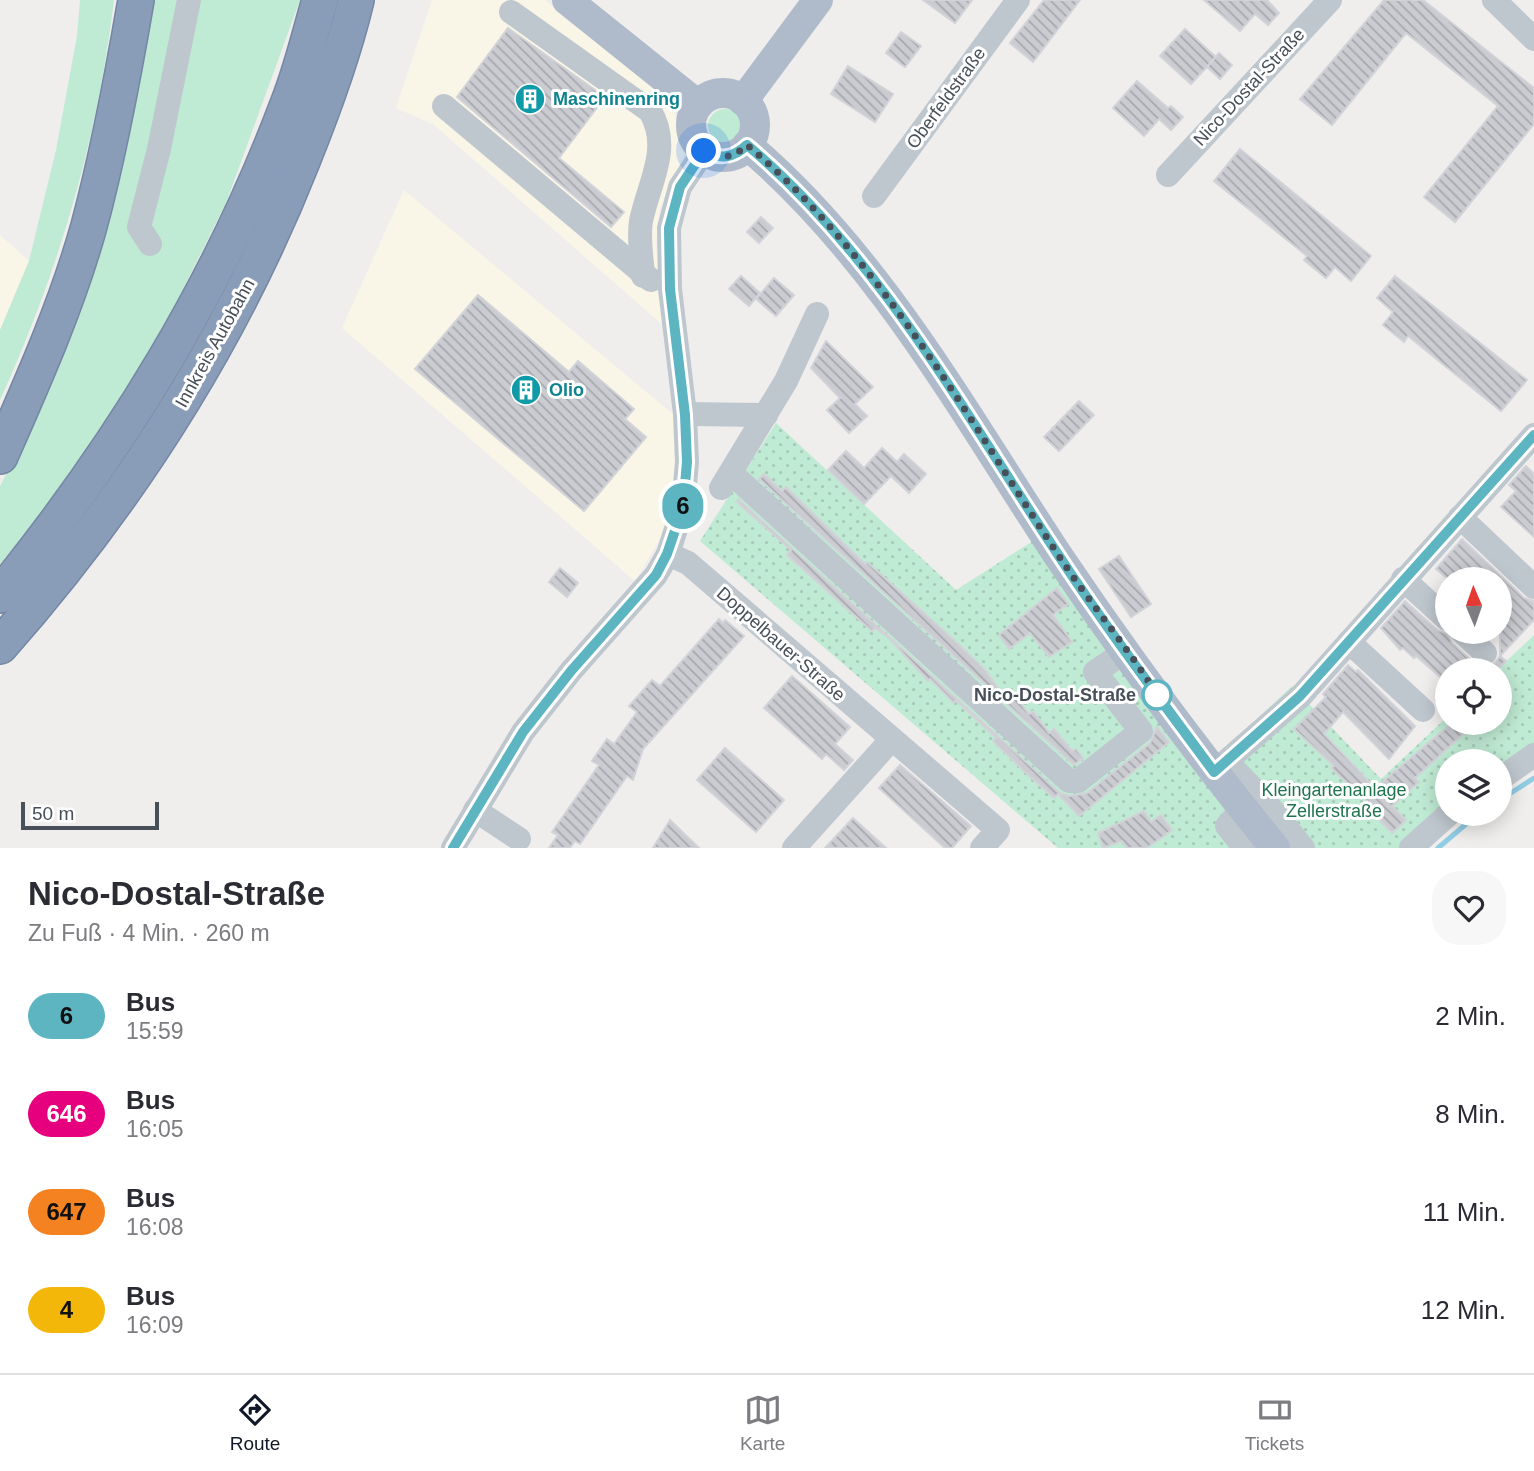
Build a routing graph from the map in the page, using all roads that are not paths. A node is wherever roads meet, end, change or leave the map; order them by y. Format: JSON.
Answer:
{"nodes":[{"id":1,"x":136,"y":0,"type":"edge"},
{"id":2,"x":189,"y":0,"type":"edge"},
{"id":3,"x":320,"y":0,"type":"edge"},
{"id":4,"x":356,"y":0,"type":"edge"},
{"id":5,"x":567,"y":0,"type":"edge"},
{"id":6,"x":818,"y":0,"type":"edge"},
{"id":7,"x":1018,"y":0,"type":"edge"},
{"id":8,"x":1330,"y":0,"type":"edge"},
{"id":9,"x":1494,"y":0,"type":"edge"},
{"id":10,"x":511,"y":12,"type":"dead end"},
{"id":11,"x":1534,"y":39,"type":"edge"},
{"id":12,"x":743,"y":101,"type":"junction"},
{"id":13,"x":698,"y":105,"type":"junction"},
{"id":14,"x":444,"y":106,"type":"dead end"},
{"id":15,"x":747,"y":145,"type":"junction"},
{"id":16,"x":704,"y":151,"type":"junction"},
{"id":17,"x":1168,"y":175,"type":"dead end"},
{"id":18,"x":874,"y":196,"type":"dead end"},
{"id":19,"x":150,"y":244,"type":"dead end"},
{"id":20,"x":643,"y":276,"type":"junction"},
{"id":21,"x":670,"y":289,"type":"junction"},
{"id":22,"x":817,"y":314,"type":"dead end"},
{"id":23,"x":685,"y":415,"type":"junction"},
{"id":24,"x":766,"y":415,"type":"junction"},
{"id":25,"x":1534,"y":435,"type":"edge"},
{"id":26,"x":0,"y":456,"type":"edge"},
{"id":27,"x":1460,"y":517,"type":"junction"},
{"id":28,"x":667,"y":554,"type":"junction"},
{"id":29,"x":1403,"y":579,"type":"junction"},
{"id":30,"x":1534,"y":587,"type":"edge"},
{"id":31,"x":0,"y":595,"type":"edge"},
{"id":32,"x":1435,"y":608,"type":"edge"},
{"id":33,"x":1349,"y":642,"type":"junction"},
{"id":34,"x":1475,"y":644,"type":"edge"},
{"id":35,"x":0,"y":646,"type":"edge"},
{"id":36,"x":1126,"y":651,"type":"junction"},
{"id":37,"x":1485,"y":653,"type":"dead end"},
{"id":38,"x":1423,"y":710,"type":"dead end"},
{"id":39,"x":891,"y":740,"type":"junction"},
{"id":40,"x":1534,"y":755,"type":"edge"},
{"id":41,"x":1221,"y":767,"type":"junction"},
{"id":42,"x":1512,"y":771,"type":"edge"},
{"id":43,"x":1243,"y":808,"type":"junction"},
{"id":44,"x":475,"y":810,"type":"junction"},
{"id":45,"x":1436,"y":826,"type":"edge"},
{"id":46,"x":519,"y":839,"type":"dead end"},
{"id":47,"x":453,"y":848,"type":"edge"},
{"id":48,"x":794,"y":848,"type":"edge"},
{"id":49,"x":982,"y":848,"type":"edge"},
{"id":50,"x":1245,"y":848,"type":"edge"},
{"id":51,"x":1275,"y":848,"type":"edge"},
{"id":52,"x":1303,"y":848,"type":"edge"},
{"id":53,"x":1411,"y":848,"type":"edge"}],
"edges":[{"from":1,"to":26,"type":"highway"},
{"from":2,"to":19,"type":"street"},
{"from":3,"to":31,"type":"highway","name":"Innkreis Autobahn"},
{"from":4,"to":35,"type":"highway","name":"Innkreis Autobahn"},
{"from":5,"to":13,"type":"main road"},
{"from":6,"to":12,"type":"main road"},
{"from":7,"to":18,"type":"street","name":"Oberfeldstraße"},
{"from":8,"to":17,"type":"street","name":"Nico-Dostal-Straße"},
{"from":9,"to":11,"type":"street"},
{"from":10,"to":20,"type":"street"},
{"from":12,"to":13,"type":"main road"},
{"from":12,"to":15,"type":"main road"},
{"from":13,"to":16,"type":"main road"},
{"from":14,"to":20,"type":"street"},
{"from":15,"to":16,"type":"main road"},
{"from":15,"to":36,"type":"main road"},
{"from":16,"to":21,"type":"street"},
{"from":20,"to":21,"type":"street"},
{"from":21,"to":23,"type":"street"},
{"from":22,"to":24,"type":"street"},
{"from":23,"to":24,"type":"street"},
{"from":23,"to":28,"type":"street"},
{"from":24,"to":36,"type":"street"},
{"from":25,"to":27,"type":"street"},
{"from":27,"to":29,"type":"street"},
{"from":27,"to":30,"type":"street"},
{"from":28,"to":39,"type":"street","name":"Doppelbauer-Straße"},
{"from":28,"to":44,"type":"street"},
{"from":29,"to":32,"type":"street"},
{"from":29,"to":33,"type":"street"},
{"from":33,"to":38,"type":"street"},
{"from":33,"to":41,"type":"street"},
{"from":34,"to":37,"type":"street"},
{"from":36,"to":41,"type":"main road"},
{"from":39,"to":48,"type":"street"},
{"from":39,"to":49,"type":"street","name":"Doppelbauer-Straße"},
{"from":40,"to":42,"type":"street"},
{"from":41,"to":43,"type":"main road"},
{"from":41,"to":52,"type":"street"},
{"from":43,"to":50,"type":"street"},
{"from":43,"to":51,"type":"main road"},
{"from":44,"to":46,"type":"street"},
{"from":44,"to":47,"type":"street"},
{"from":45,"to":53,"type":"street"}]}
